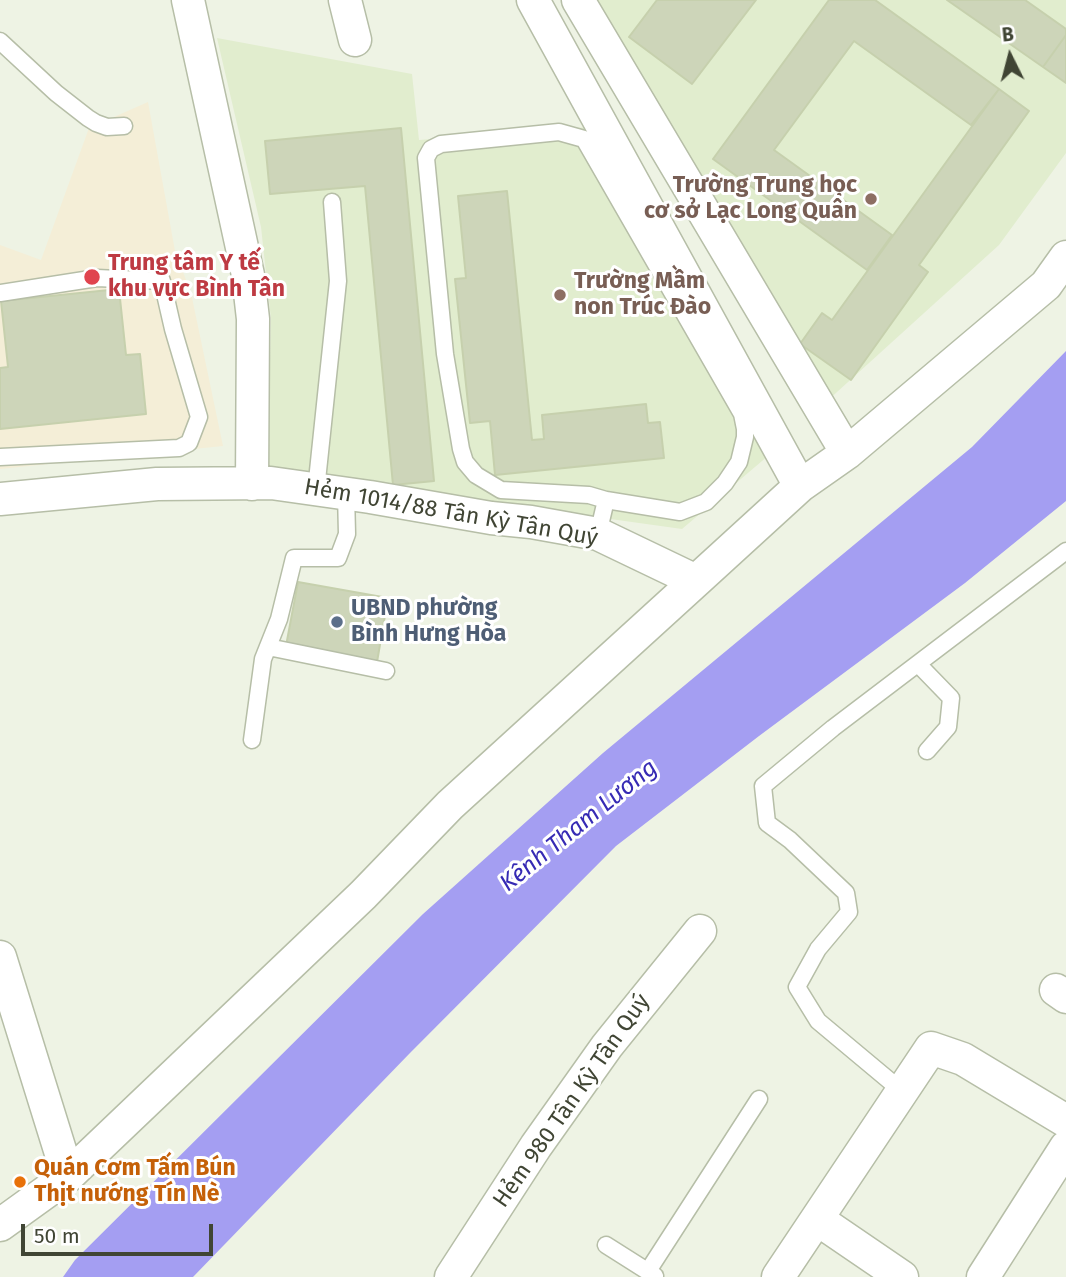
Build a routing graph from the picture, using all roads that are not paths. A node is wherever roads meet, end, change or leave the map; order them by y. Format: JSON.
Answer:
{"nodes":[{"id":1,"x":188,"y":0,"type":"edge"},
{"id":2,"x":345,"y":0,"type":"edge"},
{"id":3,"x":533,"y":0,"type":"edge"},
{"id":4,"x":579,"y":0,"type":"edge"},
{"id":5,"x":355,"y":40,"type":"dead end"},
{"id":6,"x":0,"y":41,"type":"edge"},
{"id":7,"x":124,"y":126,"type":"dead end"},
{"id":8,"x":332,"y":202,"type":"dead end"},
{"id":9,"x":1066,"y":257,"type":"edge"},
{"id":10,"x":0,"y":293,"type":"edge"},
{"id":11,"x":847,"y":453,"type":"junction"},
{"id":12,"x":0,"y":457,"type":"edge"},
{"id":13,"x":252,"y":484,"type":"junction"},
{"id":14,"x":800,"y":486,"type":"junction"},
{"id":15,"x":331,"y":491,"type":"junction"},
{"id":16,"x":0,"y":499,"type":"edge"},
{"id":17,"x":606,"y":500,"type":"junction"},
{"id":18,"x":598,"y":534,"type":"junction"},
{"id":19,"x":1066,"y":551,"type":"edge"},
{"id":20,"x":696,"y":581,"type":"junction"},
{"id":21,"x":268,"y":647,"type":"junction"},
{"id":22,"x":918,"y":664,"type":"junction"},
{"id":23,"x":386,"y":671,"type":"dead end"},
{"id":24,"x":252,"y":740,"type":"dead end"},
{"id":25,"x":927,"y":751,"type":"dead end"},
{"id":26,"x":700,"y":931,"type":"dead end"},
{"id":27,"x":0,"y":957,"type":"edge"},
{"id":28,"x":902,"y":1092,"type":"junction"},
{"id":29,"x":758,"y":1099,"type":"dead end"},
{"id":30,"x":1066,"y":1121,"type":"edge"},
{"id":31,"x":1066,"y":1147,"type":"edge"},
{"id":32,"x":68,"y":1176,"type":"junction"},
{"id":33,"x":817,"y":1219,"type":"junction"},
{"id":34,"x":0,"y":1225,"type":"edge"},
{"id":35,"x":606,"y":1245,"type":"dead end"},
{"id":36,"x":462,"y":1273,"type":"edge"},
{"id":37,"x":652,"y":1274,"type":"edge"},
{"id":38,"x":778,"y":1277,"type":"edge"},
{"id":39,"x":902,"y":1277,"type":"edge"},
{"id":40,"x":984,"y":1277,"type":"edge"}],
"edges":[{"from":1,"to":13,"type":"street"},
{"from":2,"to":5,"type":"street"},
{"from":3,"to":14,"type":"street"},
{"from":4,"to":11,"type":"street"},
{"from":6,"to":7,"type":"lane"},
{"from":8,"to":15,"type":"lane"},
{"from":9,"to":11,"type":"street"},
{"from":10,"to":12,"type":"lane"},
{"from":11,"to":14,"type":"street"},
{"from":13,"to":15,"type":"street","name":"Hẻm 1014/88 Tân Kỳ Tân Quý"},
{"from":13,"to":16,"type":"street","name":"Hẻm 1014/88 Tân Kỳ Tân Quý"},
{"from":14,"to":20,"type":"street"},
{"from":15,"to":18,"type":"street","name":"Hẻm 1014/88 Tân Kỳ Tân Quý"},
{"from":15,"to":21,"type":"lane"},
{"from":17,"to":17,"type":"lane"},
{"from":17,"to":18,"type":"lane"},
{"from":18,"to":20,"type":"street","name":"Hẻm 1014/88 Tân Kỳ Tân Quý"},
{"from":19,"to":22,"type":"lane"},
{"from":20,"to":32,"type":"street"},
{"from":21,"to":23,"type":"lane"},
{"from":21,"to":24,"type":"lane"},
{"from":22,"to":25,"type":"lane"},
{"from":22,"to":28,"type":"lane"},
{"from":26,"to":36,"type":"street","name":"Hẻm 980 Tân Kỳ Tân Quý"},
{"from":27,"to":32,"type":"street"},
{"from":28,"to":30,"type":"street"},
{"from":28,"to":33,"type":"street"},
{"from":29,"to":37,"type":"lane"},
{"from":31,"to":40,"type":"street"},
{"from":32,"to":34,"type":"street"},
{"from":33,"to":38,"type":"street"},
{"from":33,"to":39,"type":"street"},
{"from":35,"to":37,"type":"lane"}]}
